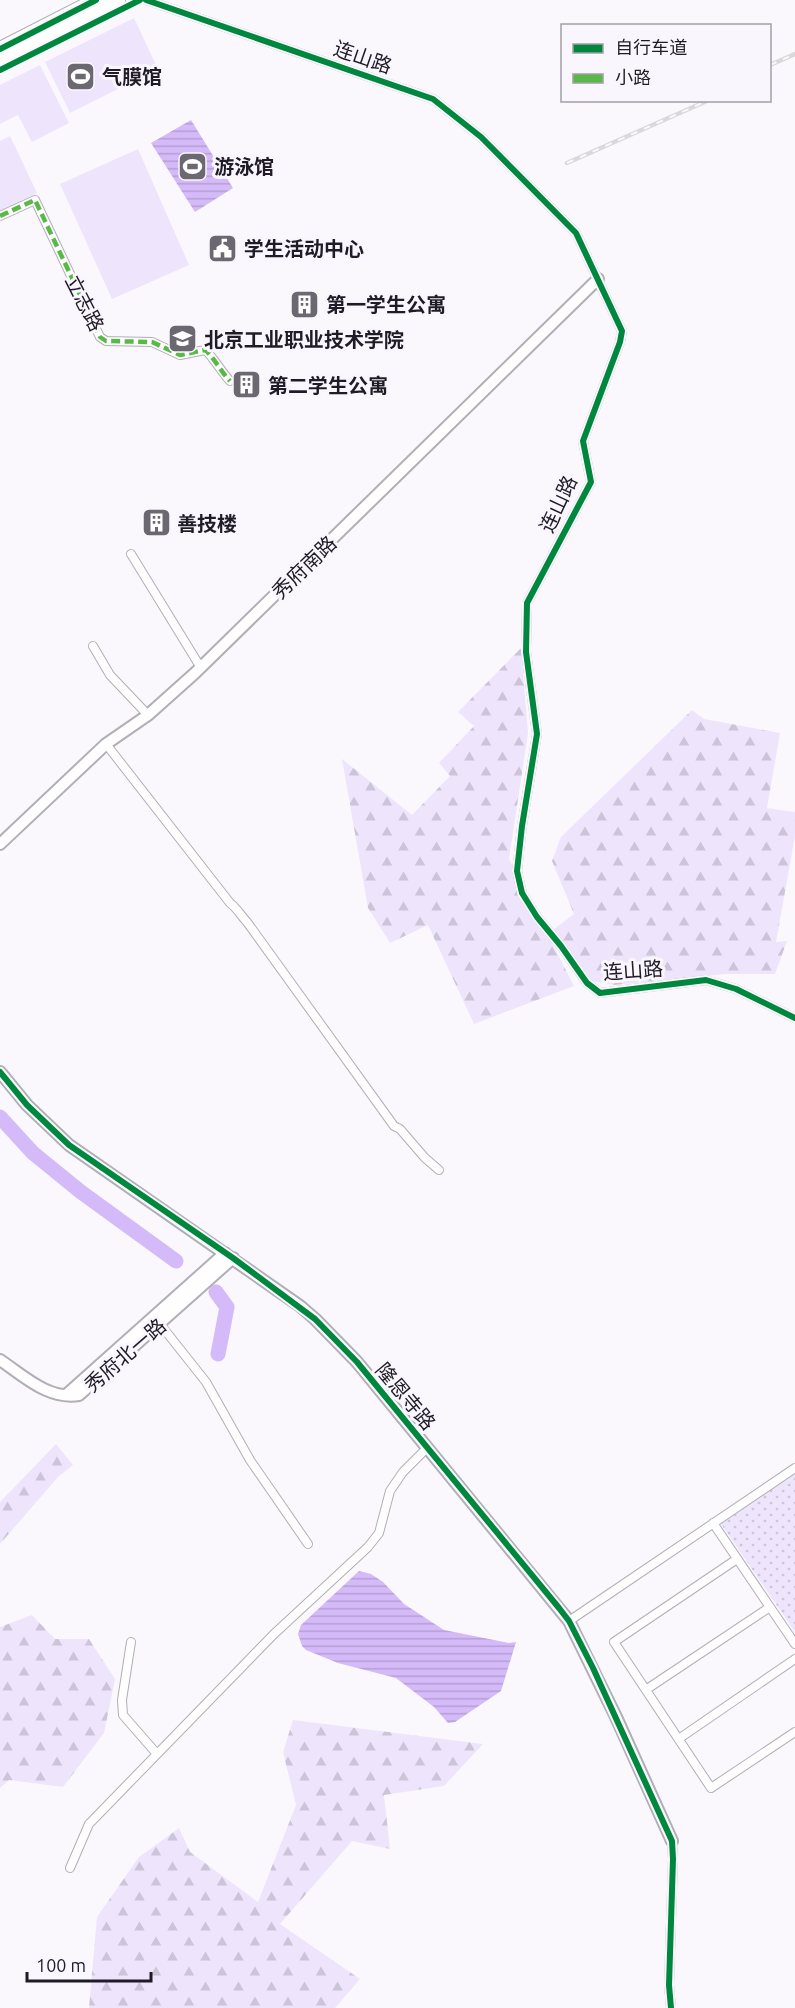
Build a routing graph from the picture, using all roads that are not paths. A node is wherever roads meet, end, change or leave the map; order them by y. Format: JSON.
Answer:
{"nodes":[{"id":1,"x":96,"y":0,"type":"edge"},
{"id":2,"x":118,"y":0,"type":"edge"},
{"id":3,"x":146,"y":0,"type":"edge"},
{"id":4,"x":0,"y":49,"type":"edge"},
{"id":5,"x":0,"y":61,"type":"edge"},
{"id":6,"x":0,"y":216,"type":"edge"},
{"id":7,"x":598,"y":279,"type":"junction"},
{"id":8,"x":230,"y":381,"type":"dead end"},
{"id":9,"x":131,"y":554,"type":"dead end"},
{"id":10,"x":93,"y":646,"type":"dead end"},
{"id":11,"x":201,"y":668,"type":"junction"},
{"id":12,"x":148,"y":715,"type":"junction"},
{"id":13,"x":106,"y":744,"type":"junction"},
{"id":14,"x":0,"y":844,"type":"edge"},
{"id":15,"x":795,"y":1018,"type":"edge"},
{"id":16,"x":0,"y":1072,"type":"edge"},
{"id":17,"x":439,"y":1170,"type":"dead end"},
{"id":18,"x":229,"y":1256,"type":"junction"},
{"id":19,"x":160,"y":1324,"type":"junction"},
{"id":20,"x":0,"y":1360,"type":"edge"},
{"id":21,"x":66,"y":1395,"type":"junction"},
{"id":22,"x":428,"y":1447,"type":"junction"},
{"id":23,"x":795,"y":1468,"type":"edge"},
{"id":24,"x":713,"y":1523,"type":"junction"},
{"id":25,"x":308,"y":1544,"type":"dead end"},
{"id":26,"x":737,"y":1559,"type":"junction"},
{"id":27,"x":770,"y":1607,"type":"junction"},
{"id":28,"x":569,"y":1621,"type":"junction"},
{"id":29,"x":131,"y":1642,"type":"dead end"},
{"id":30,"x":795,"y":1644,"type":"edge"},
{"id":31,"x":795,"y":1659,"type":"edge"},
{"id":32,"x":647,"y":1689,"type":"junction"},
{"id":33,"x":795,"y":1732,"type":"edge"},
{"id":34,"x":680,"y":1738,"type":"junction"},
{"id":35,"x":157,"y":1754,"type":"junction"},
{"id":36,"x":672,"y":1841,"type":"joint"},
{"id":37,"x":70,"y":1868,"type":"dead end"},
{"id":38,"x":671,"y":2008,"type":"edge"}],
"edges":[{"from":1,"to":4,"type":"highway"},
{"from":2,"to":5,"type":"highway"},
{"from":3,"to":7,"type":"street","name":"连山路"},
{"from":6,"to":8,"type":"street","name":"立志路"},
{"from":7,"to":11,"type":"street","name":"秀府南路"},
{"from":7,"to":15,"type":"street","name":"连山路"},
{"from":9,"to":11,"type":"street"},
{"from":10,"to":12,"type":"street"},
{"from":11,"to":12,"type":"street","name":"秀府南路"},
{"from":12,"to":13,"type":"street","name":"秀府南路"},
{"from":13,"to":14,"type":"street","name":"秀府南路"},
{"from":13,"to":17,"type":"street"},
{"from":16,"to":18,"type":"street","name":"隆恩寺路"},
{"from":18,"to":19,"type":"street","name":"秀府北一路"},
{"from":18,"to":21,"type":"street","name":"秀府北一路"},
{"from":18,"to":22,"type":"street","name":"隆恩寺路"},
{"from":19,"to":21,"type":"street","name":"秀府北一路"},
{"from":19,"to":25,"type":"street"},
{"from":20,"to":21,"type":"street"},
{"from":22,"to":28,"type":"street","name":"隆恩寺路"},
{"from":22,"to":35,"type":"street"},
{"from":23,"to":24,"type":"street"},
{"from":24,"to":26,"type":"street"},
{"from":24,"to":28,"type":"street"},
{"from":26,"to":27,"type":"street"},
{"from":26,"to":32,"type":"street"},
{"from":27,"to":30,"type":"street"},
{"from":27,"to":32,"type":"street"},
{"from":28,"to":36,"type":"street","name":"隆恩寺路"},
{"from":29,"to":35,"type":"street"},
{"from":31,"to":34,"type":"street"},
{"from":32,"to":34,"type":"street"},
{"from":33,"to":34,"type":"street"},
{"from":35,"to":37,"type":"street"},
{"from":36,"to":38,"type":"street"}]}
